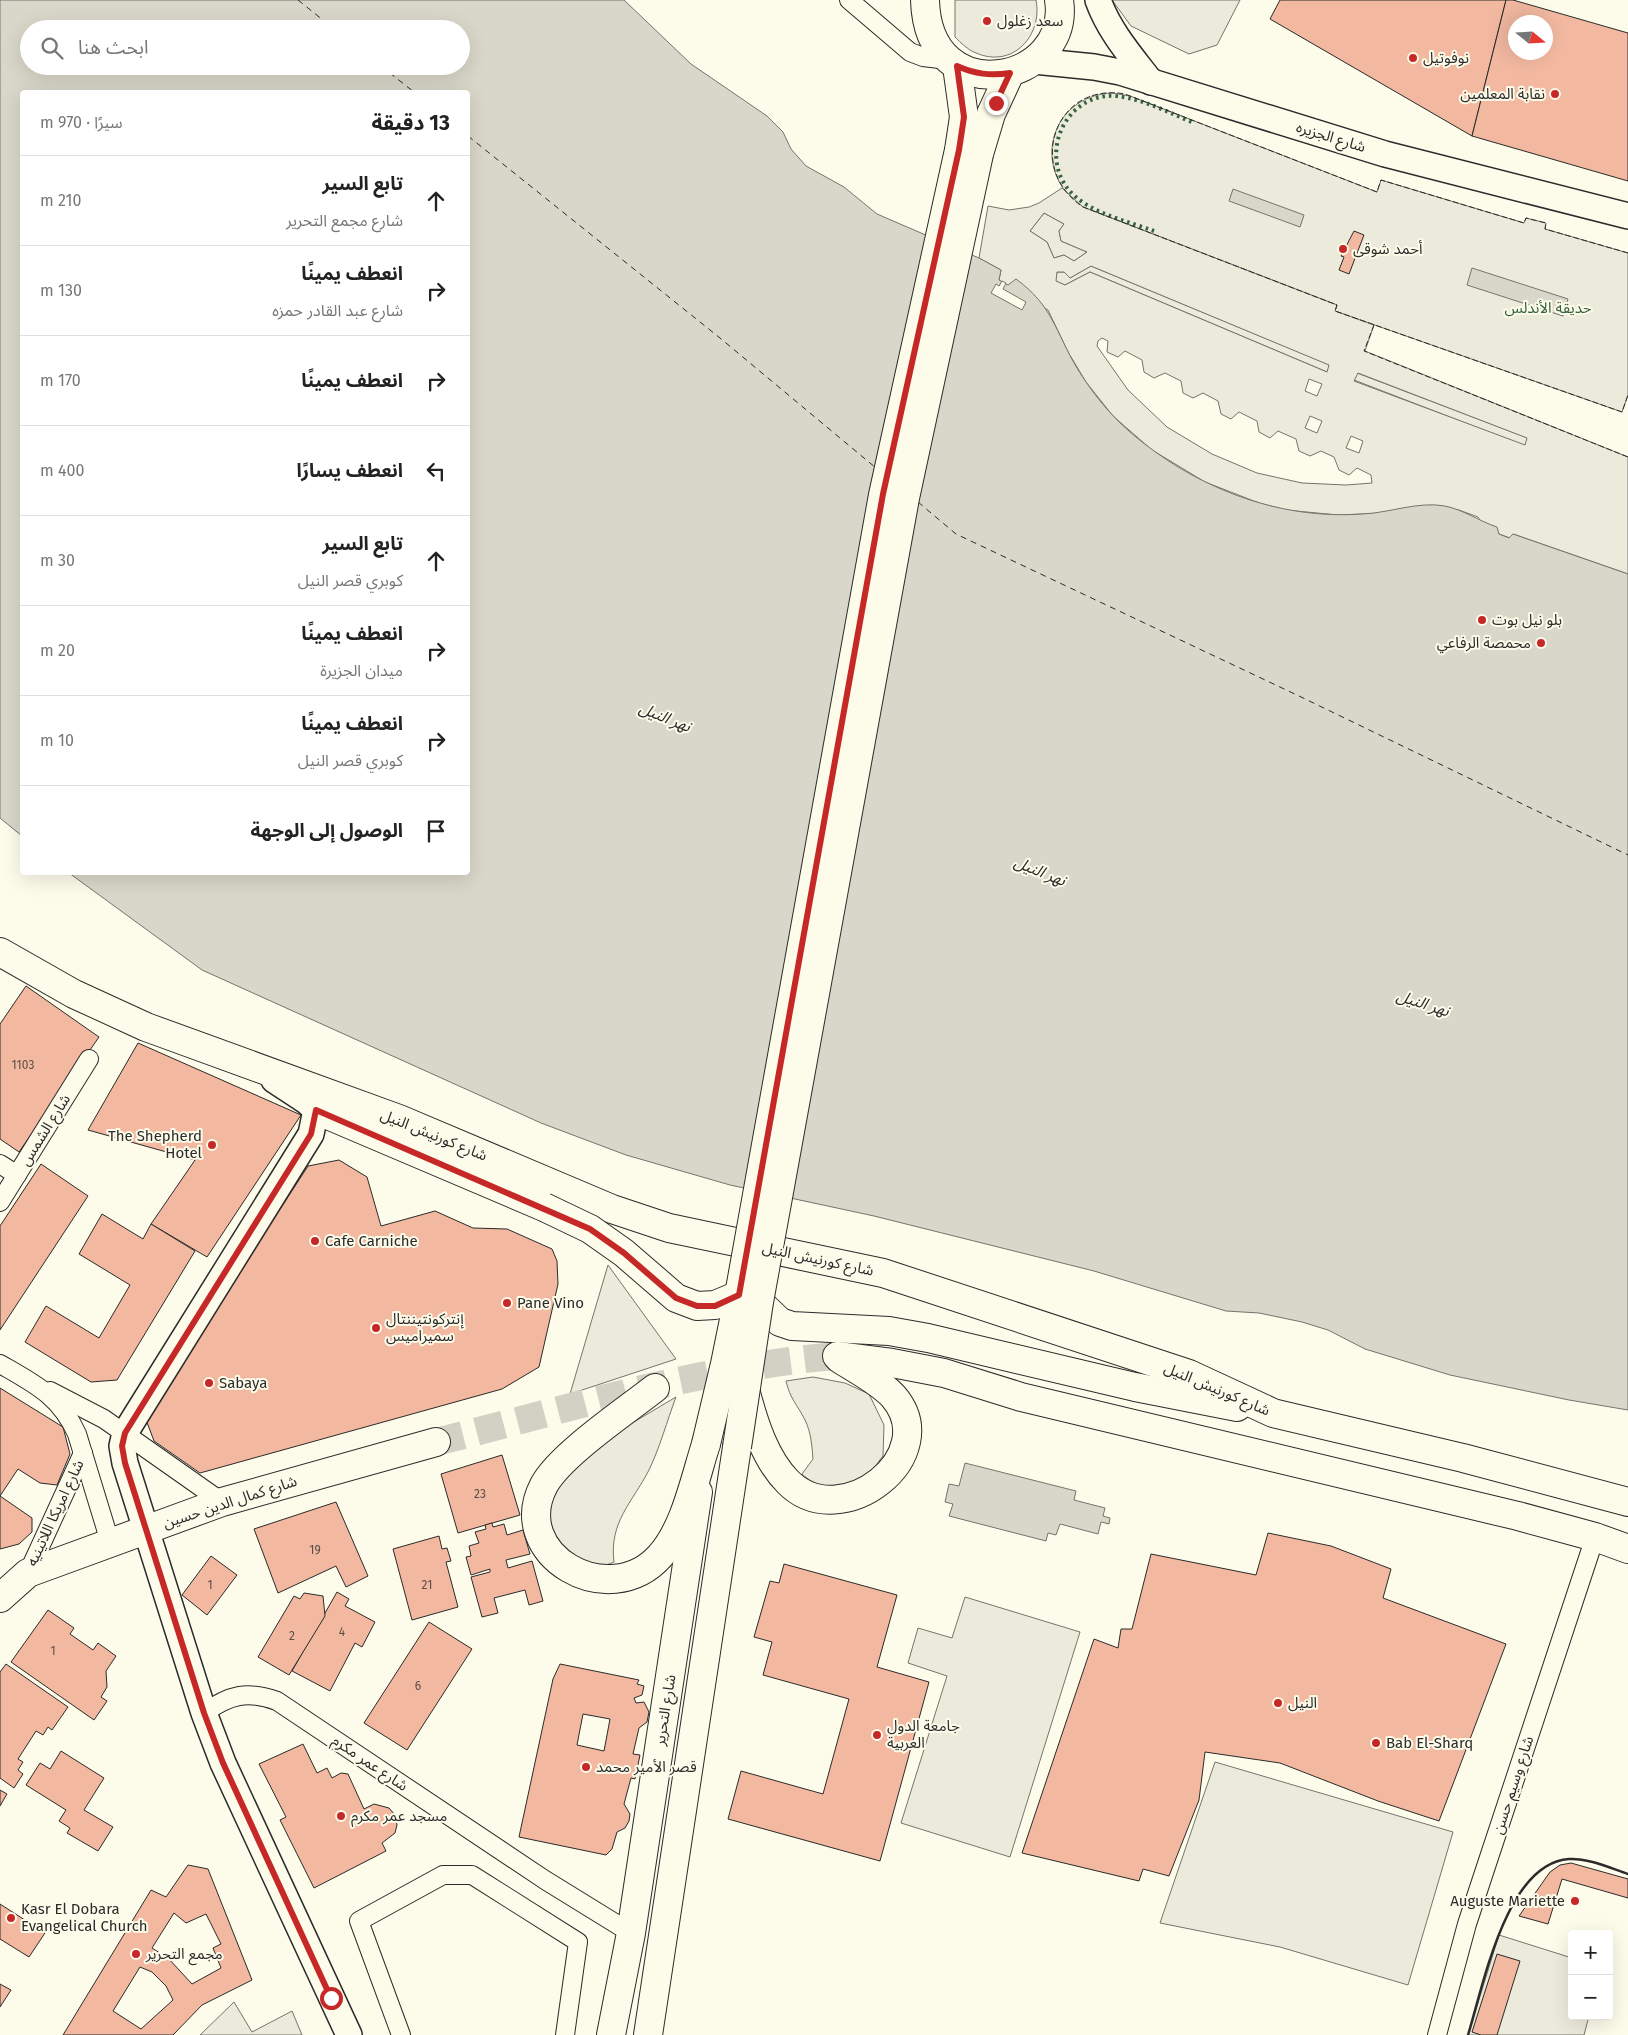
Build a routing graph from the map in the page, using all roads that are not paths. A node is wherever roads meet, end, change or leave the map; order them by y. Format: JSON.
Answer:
{"nodes":[{"id":1,"x":849,"y":0,"type":"edge"},
{"id":2,"x":925,"y":0,"type":"edge"},
{"id":3,"x":1059,"y":0,"type":"edge"},
{"id":4,"x":1098,"y":0,"type":"edge"},
{"id":5,"x":1034,"y":61,"type":"junction"},
{"id":6,"x":953,"y":63,"type":"junction"},
{"id":7,"x":1010,"y":73,"type":"junction"},
{"id":8,"x":1151,"y":82,"type":"junction"},
{"id":9,"x":969,"y":152,"type":"junction"},
{"id":10,"x":1628,"y":216,"type":"edge"},
{"id":11,"x":0,"y":952,"type":"edge"},
{"id":12,"x":89,"y":1059,"type":"dead end"},
{"id":13,"x":255,"y":1067,"type":"junction"},
{"id":14,"x":316,"y":1110,"type":"junction"},
{"id":15,"x":0,"y":1164,"type":"edge"},
{"id":16,"x":17,"y":1175,"type":"junction"},
{"id":17,"x":0,"y":1202,"type":"edge"},
{"id":18,"x":749,"y":1299,"type":"junction"},
{"id":19,"x":0,"y":1364,"type":"edge"},
{"id":20,"x":40,"y":1387,"type":"junction"},
{"id":21,"x":655,"y":1388,"type":"dead end"},
{"id":22,"x":746,"y":1393,"type":"junction"},
{"id":23,"x":1273,"y":1413,"type":"junction"},
{"id":24,"x":1316,"y":1424,"type":"junction"},
{"id":25,"x":125,"y":1433,"type":"junction"},
{"id":26,"x":436,"y":1442,"type":"tunnel mouth"},
{"id":27,"x":706,"y":1444,"type":"junction"},
{"id":28,"x":82,"y":1453,"type":"junction"},
{"id":29,"x":1306,"y":1465,"type":"junction"},
{"id":30,"x":222,"y":1502,"type":"junction"},
{"id":31,"x":1626,"y":1502,"type":"edge"},
{"id":32,"x":147,"y":1528,"type":"junction"},
{"id":33,"x":1595,"y":1537,"type":"junction"},
{"id":34,"x":110,"y":1542,"type":"junction"},
{"id":35,"x":1628,"y":1549,"type":"edge"},
{"id":36,"x":28,"y":1573,"type":"junction"},
{"id":37,"x":0,"y":1598,"type":"edge"},
{"id":38,"x":204,"y":1713,"type":"junction"},
{"id":39,"x":631,"y":1933,"type":"junction"},
{"id":40,"x":331,"y":1998,"type":"junction"},
{"id":41,"x":340,"y":2035,"type":"edge"},
{"id":42,"x":349,"y":2035,"type":"edge"},
{"id":43,"x":401,"y":2035,"type":"edge"},
{"id":44,"x":565,"y":2035,"type":"edge"},
{"id":45,"x":611,"y":2035,"type":"edge"},
{"id":46,"x":648,"y":2035,"type":"edge"},
{"id":47,"x":1437,"y":2035,"type":"edge"}],
"edges":[{"from":1,"to":6,"type":"street"},
{"from":2,"to":6,"type":"main road"},
{"from":3,"to":5,"type":"main road"},
{"from":4,"to":8,"type":"street"},
{"from":5,"to":7,"type":"main road"},
{"from":5,"to":8,"type":"street","name":"شارع الجزيره"},
{"from":6,"to":7,"type":"main road"},
{"from":6,"to":9,"type":"main road"},
{"from":7,"to":9,"type":"main road"},
{"from":8,"to":10,"type":"street","name":"شارع الجزيره"},
{"from":9,"to":18,"type":"main road","bridge":true},
{"from":11,"to":13,"type":"main road","name":"شارع كورنيش النيل"},
{"from":12,"to":16,"type":"street","name":"شارع الشمس"},
{"from":13,"to":14,"type":"street"},
{"from":13,"to":23,"type":"main road","name":"شارع كورنيش النيل"},
{"from":14,"to":18,"type":"main road","bridge":true},
{"from":14,"to":25,"type":"street"},
{"from":15,"to":16,"type":"street"},
{"from":16,"to":17,"type":"street","name":"شارع الشمس"},
{"from":18,"to":22,"type":"main road","bridge":true},
{"from":18,"to":23,"type":"main road"},
{"from":18,"to":27,"type":"main road","bridge":true},
{"from":19,"to":20,"type":"street","name":"شارع امريكا اللاتينيه"},
{"from":20,"to":25,"type":"street"},
{"from":20,"to":28,"type":"street","name":"شارع امريكا اللاتينيه"},
{"from":21,"to":27,"type":"main road"},
{"from":22,"to":29,"type":"main road"},
{"from":22,"to":46,"type":"main road","bridge":true},
{"from":23,"to":24,"type":"main road","name":"شارع كورنيش النيل"},
{"from":24,"to":29,"type":"main road"},
{"from":24,"to":31,"type":"main road","name":"شارع كورنيش النيل"},
{"from":25,"to":30,"type":"street"},
{"from":25,"to":32,"type":"street"},
{"from":26,"to":30,"type":"main road","name":"شارع كمال الدين حسين"},
{"from":27,"to":39,"type":"main road","name":"شارع التحرير"},
{"from":28,"to":34,"type":"street","name":"شارع امريكا اللاتينيه"},
{"from":28,"to":36,"type":"street","name":"شارع امريكا اللاتينيه"},
{"from":29,"to":33,"type":"main road"},
{"from":30,"to":32,"type":"main road","name":"شارع كمال الدين حسين"},
{"from":32,"to":34,"type":"main road","name":"شارع كمال الدين حسين"},
{"from":32,"to":38,"type":"street"},
{"from":33,"to":35,"type":"main road"},
{"from":33,"to":47,"type":"street","name":"شارع وسيم حسن"},
{"from":34,"to":36,"type":"main road","name":"شارع كمال الدين حسين"},
{"from":36,"to":37,"type":"main road"},
{"from":38,"to":39,"type":"street","name":"شارع عمر مكرم"},
{"from":38,"to":40,"type":"street"},
{"from":39,"to":45,"type":"main road","name":"شارع التحرير"},
{"from":40,"to":41,"type":"street"},
{"from":40,"to":42,"type":"street"},
{"from":43,"to":44,"type":"street"}]}
